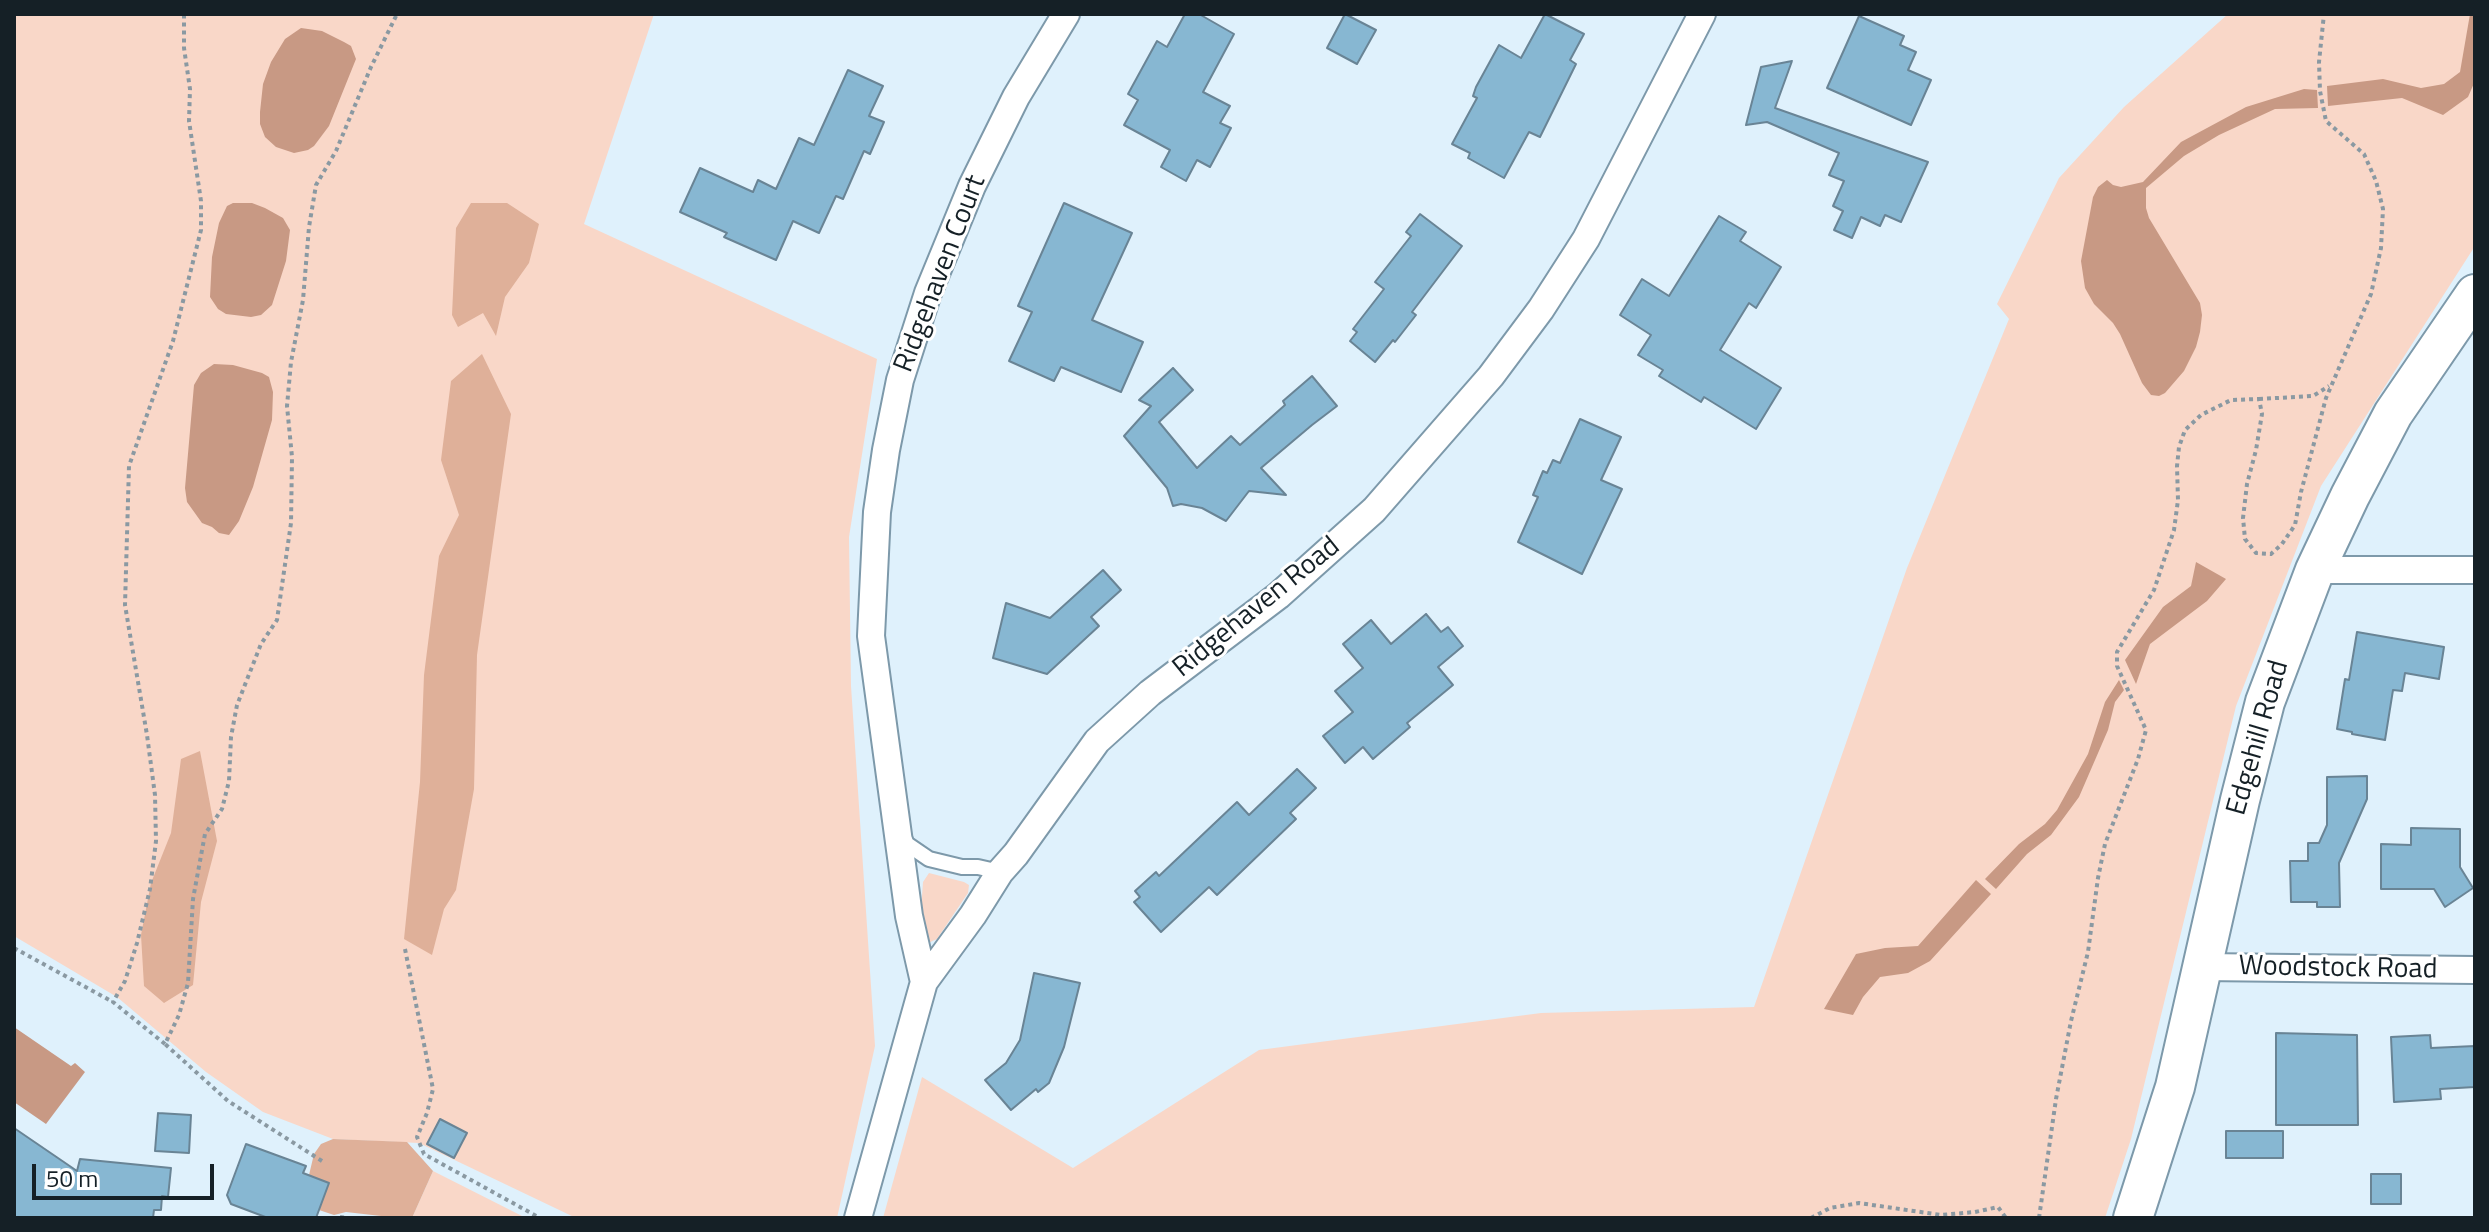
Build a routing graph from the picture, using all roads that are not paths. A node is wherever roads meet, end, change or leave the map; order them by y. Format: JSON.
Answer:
{"nodes":[{"id":1,"x":1066,"y":14,"type":"edge"},
{"id":2,"x":1702,"y":14,"type":"edge"},
{"id":3,"x":2475,"y":294,"type":"edge"},
{"id":4,"x":2315,"y":570,"type":"junction"},
{"id":5,"x":2475,"y":570,"type":"edge"},
{"id":6,"x":896,"y":822,"type":"junction"},
{"id":7,"x":1000,"y":872,"type":"junction"},
{"id":8,"x":2201,"y":967,"type":"junction"},
{"id":9,"x":2475,"y":970,"type":"edge"},
{"id":10,"x":924,"y":982,"type":"junction"},
{"id":11,"x":858,"y":1218,"type":"edge"},
{"id":12,"x":2133,"y":1218,"type":"edge"}],
"edges":[{"from":1,"to":6,"type":"street","name":"Ridgehaven Court"},
{"from":2,"to":7,"type":"street","name":"Ridgehaven Road"},
{"from":3,"to":4,"type":"street","name":"Edgehill Road"},
{"from":4,"to":5,"type":"street"},
{"from":4,"to":8,"type":"street","name":"Edgehill Road"},
{"from":6,"to":7,"type":"lane"},
{"from":6,"to":10,"type":"street","name":"Ridgehaven Court"},
{"from":7,"to":10,"type":"street","name":"Ridgehaven Road"},
{"from":8,"to":9,"type":"street","name":"Woodstock Road"},
{"from":8,"to":12,"type":"street","name":"Edgehill Road"},
{"from":10,"to":11,"type":"street","name":"Ridgehaven Road"}]}
